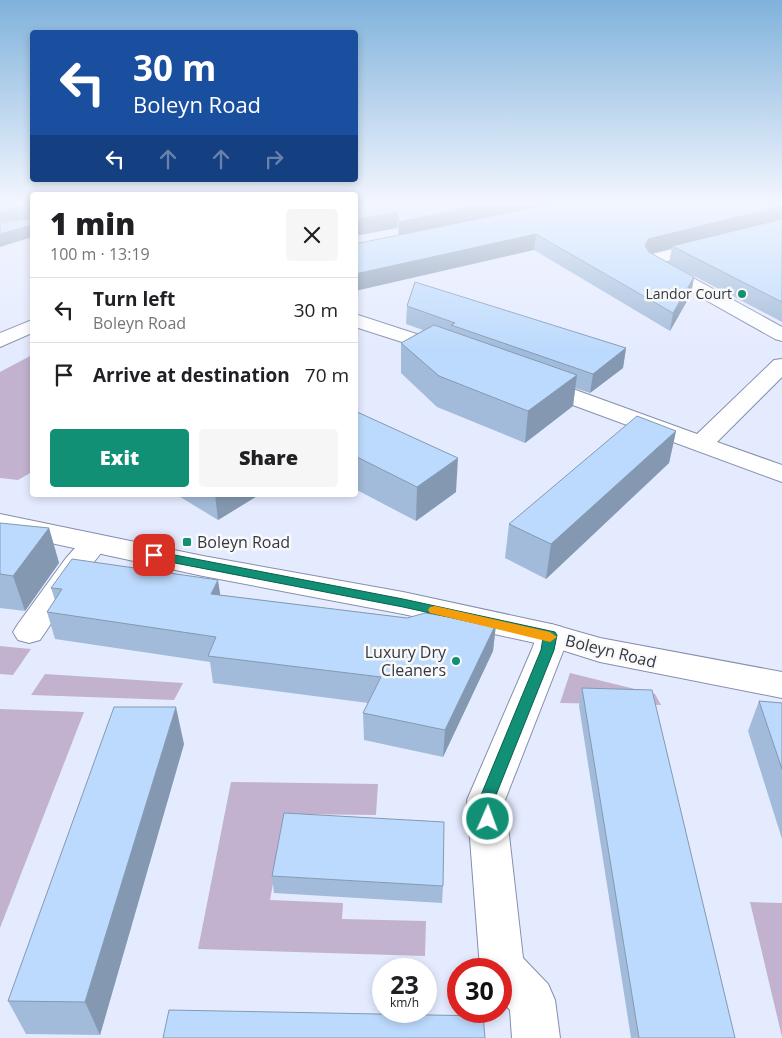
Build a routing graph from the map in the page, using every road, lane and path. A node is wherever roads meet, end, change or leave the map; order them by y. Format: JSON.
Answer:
{"nodes":[{"id":1,"x":680,"y":252,"type":"edge"},
{"id":2,"x":358,"y":321,"type":"edge"},
{"id":3,"x":30,"y":327,"type":"edge"},
{"id":4,"x":782,"y":335,"type":"edge"},
{"id":5,"x":0,"y":341,"type":"edge"},
{"id":6,"x":469,"y":359,"type":"edge"},
{"id":7,"x":782,"y":365,"type":"edge"},
{"id":8,"x":522,"y":378,"type":"edge"},
{"id":9,"x":701,"y":444,"type":"junction"},
{"id":10,"x":782,"y":474,"type":"edge"},
{"id":11,"x":0,"y":523,"type":"edge"},
{"id":12,"x":95,"y":543,"type":"junction"},
{"id":13,"x":29,"y":632,"type":"dead end"},
{"id":14,"x":551,"y":635,"type":"junction"},
{"id":15,"x":782,"y":684,"type":"edge"},
{"id":16,"x":536,"y":1038,"type":"edge"}],
"edges":[{"from":1,"to":4,"type":"street"},
{"from":2,"to":6,"type":"street"},
{"from":3,"to":5,"type":"street"},
{"from":7,"to":9,"type":"street"},
{"from":8,"to":9,"type":"street"},
{"from":9,"to":10,"type":"street"},
{"from":11,"to":12,"type":"street","name":"Boleyn Road"},
{"from":12,"to":13,"type":"street"},
{"from":12,"to":14,"type":"street","name":"Boleyn Road"},
{"from":14,"to":15,"type":"street","name":"Boleyn Road"},
{"from":14,"to":16,"type":"street"}]}
